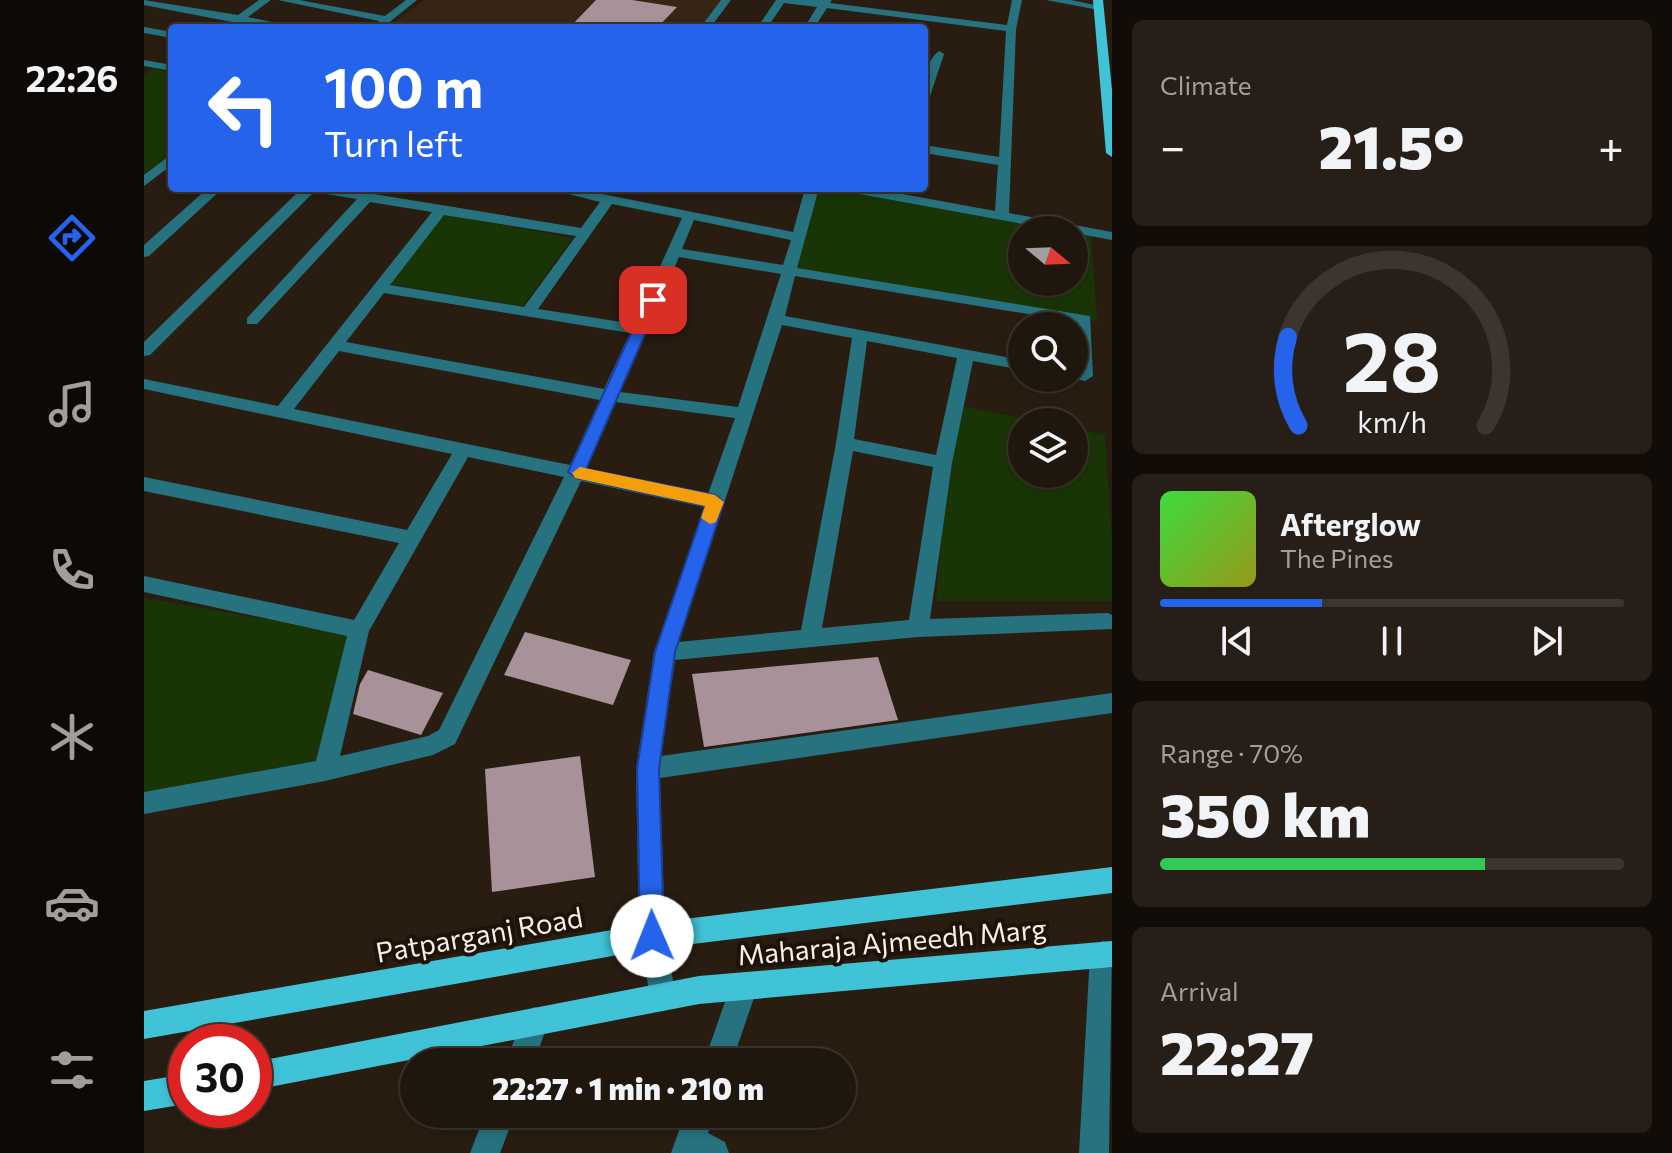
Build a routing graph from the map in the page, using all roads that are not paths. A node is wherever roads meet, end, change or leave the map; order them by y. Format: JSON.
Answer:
{"nodes":[{"id":1,"x":266,"y":0,"type":"edge"},
{"id":2,"x":283,"y":0,"type":"edge"},
{"id":3,"x":412,"y":0,"type":"edge"},
{"id":4,"x":726,"y":0,"type":"edge"},
{"id":5,"x":784,"y":0,"type":"edge"},
{"id":6,"x":897,"y":0,"type":"edge"},
{"id":7,"x":1017,"y":0,"type":"edge"},
{"id":8,"x":1058,"y":0,"type":"edge"},
{"id":9,"x":144,"y":2,"type":"edge"},
{"id":10,"x":825,"y":3,"type":"edge"},
{"id":11,"x":1098,"y":4,"type":"edge"},
{"id":12,"x":891,"y":14,"type":"junction"},
{"id":13,"x":240,"y":18,"type":"junction"},
{"id":14,"x":387,"y":19,"type":"junction"},
{"id":15,"x":230,"y":24,"type":"edge"},
{"id":16,"x":274,"y":24,"type":"edge"},
{"id":17,"x":380,"y":24,"type":"edge"},
{"id":18,"x":708,"y":24,"type":"edge"},
{"id":19,"x":765,"y":24,"type":"edge"},
{"id":20,"x":812,"y":24,"type":"edge"},
{"id":21,"x":887,"y":24,"type":"edge"},
{"id":22,"x":1011,"y":29,"type":"junction"},
{"id":23,"x":144,"y":30,"type":"edge"},
{"id":24,"x":168,"y":34,"type":"edge"},
{"id":25,"x":939,"y":54,"type":"dead end"},
{"id":26,"x":144,"y":63,"type":"edge"},
{"id":27,"x":168,"y":65,"type":"edge"},
{"id":28,"x":928,"y":85,"type":"edge"},
{"id":29,"x":928,"y":150,"type":"edge"},
{"id":30,"x":1112,"y":153,"type":"edge"},
{"id":31,"x":168,"y":161,"type":"edge"},
{"id":32,"x":1003,"y":162,"type":"junction"},
{"id":33,"x":144,"y":182,"type":"edge"},
{"id":34,"x":212,"y":192,"type":"edge"},
{"id":35,"x":308,"y":192,"type":"edge"},
{"id":36,"x":336,"y":192,"type":"edge"},
{"id":37,"x":573,"y":192,"type":"edge"},
{"id":38,"x":811,"y":192,"type":"edge"},
{"id":39,"x":870,"y":192,"type":"edge"},
{"id":40,"x":367,"y":197,"type":"junction"},
{"id":41,"x":609,"y":199,"type":"junction"},
{"id":42,"x":441,"y":210,"type":"junction"},
{"id":43,"x":690,"y":215,"type":"junction"},
{"id":44,"x":1002,"y":216,"type":"junction"},
{"id":45,"x":585,"y":233,"type":"junction"},
{"id":46,"x":1112,"y":236,"type":"edge"},
{"id":47,"x":798,"y":237,"type":"junction"},
{"id":48,"x":674,"y":252,"type":"junction"},
{"id":49,"x":144,"y":253,"type":"edge"},
{"id":50,"x":789,"y":272,"type":"junction"},
{"id":51,"x":379,"y":288,"type":"junction"},
{"id":52,"x":528,"y":312,"type":"junction"},
{"id":53,"x":1041,"y":312,"type":"edge"},
{"id":54,"x":776,"y":319,"type":"junction"},
{"id":55,"x":252,"y":321,"type":"dead end"},
{"id":56,"x":639,"y":330,"type":"junction"},
{"id":57,"x":860,"y":334,"type":"junction"},
{"id":58,"x":334,"y":345,"type":"junction"},
{"id":59,"x":144,"y":351,"type":"edge"},
{"id":60,"x":966,"y":354,"type":"junction"},
{"id":61,"x":1008,"y":362,"type":"edge"},
{"id":62,"x":147,"y":388,"type":"edge"},
{"id":63,"x":610,"y":396,"type":"junction"},
{"id":64,"x":743,"y":413,"type":"junction"},
{"id":65,"x":281,"y":414,"type":"junction"},
{"id":66,"x":845,"y":443,"type":"junction"},
{"id":67,"x":464,"y":448,"type":"junction"},
{"id":68,"x":943,"y":463,"type":"junction"},
{"id":69,"x":576,"y":472,"type":"junction"},
{"id":70,"x":144,"y":484,"type":"edge"},
{"id":71,"x":715,"y":502,"type":"junction"},
{"id":72,"x":412,"y":538,"type":"junction"},
{"id":73,"x":144,"y":584,"type":"edge"},
{"id":74,"x":1108,"y":622,"type":"dead end"},
{"id":75,"x":918,"y":628,"type":"junction"},
{"id":76,"x":359,"y":630,"type":"junction"},
{"id":77,"x":810,"y":637,"type":"junction"},
{"id":78,"x":665,"y":652,"type":"junction"},
{"id":79,"x":1112,"y":703,"type":"edge"},
{"id":80,"x":648,"y":769,"type":"junction"},
{"id":81,"x":325,"y":770,"type":"junction"},
{"id":82,"x":144,"y":803,"type":"edge"},
{"id":83,"x":1112,"y":880,"type":"edge"},
{"id":84,"x":652,"y":936,"type":"junction"},
{"id":85,"x":1108,"y":954,"type":"edge"},
{"id":86,"x":744,"y":986,"type":"junction"},
{"id":87,"x":662,"y":997,"type":"junction"},
{"id":88,"x":535,"y":1021,"type":"junction"},
{"id":89,"x":144,"y":1025,"type":"edge"},
{"id":90,"x":525,"y":1048,"type":"edge"},
{"id":91,"x":723,"y":1048,"type":"edge"},
{"id":92,"x":272,"y":1072,"type":"edge"},
{"id":93,"x":168,"y":1095,"type":"edge"},
{"id":94,"x":148,"y":1102,"type":"edge"},
{"id":95,"x":495,"y":1128,"type":"edge"},
{"id":96,"x":485,"y":1153,"type":"edge"},
{"id":97,"x":1094,"y":1153,"type":"edge"}],
"edges":[{"from":1,"to":13,"type":"street"},
{"from":2,"to":14,"type":"street"},
{"from":3,"to":14,"type":"street"},
{"from":4,"to":18,"type":"street"},
{"from":5,"to":10,"type":"street"},
{"from":5,"to":19,"type":"street"},
{"from":6,"to":12,"type":"street"},
{"from":7,"to":22,"type":"street"},
{"from":8,"to":11,"type":"street"},
{"from":9,"to":13,"type":"street"},
{"from":10,"to":12,"type":"street"},
{"from":10,"to":20,"type":"street"},
{"from":11,"to":30,"type":"main road"},
{"from":12,"to":21,"type":"street"},
{"from":12,"to":22,"type":"street"},
{"from":13,"to":15,"type":"street"},
{"from":13,"to":16,"type":"street"},
{"from":14,"to":17,"type":"street"},
{"from":22,"to":32,"type":"street"},
{"from":23,"to":24,"type":"street"},
{"from":25,"to":28,"type":"street"},
{"from":26,"to":27,"type":"street"},
{"from":29,"to":32,"type":"street"},
{"from":31,"to":33,"type":"street"},
{"from":32,"to":44,"type":"street"},
{"from":34,"to":49,"type":"street"},
{"from":35,"to":59,"type":"street"},
{"from":36,"to":40,"type":"street"},
{"from":37,"to":41,"type":"street"},
{"from":38,"to":47,"type":"street"},
{"from":39,"to":44,"type":"street"},
{"from":40,"to":42,"type":"street"},
{"from":40,"to":55,"type":"street"},
{"from":41,"to":43,"type":"street"},
{"from":41,"to":45,"type":"street"},
{"from":42,"to":45,"type":"street"},
{"from":42,"to":51,"type":"street"},
{"from":43,"to":47,"type":"street"},
{"from":43,"to":48,"type":"street"},
{"from":44,"to":46,"type":"street"},
{"from":45,"to":52,"type":"street"},
{"from":47,"to":50,"type":"street"},
{"from":48,"to":50,"type":"street"},
{"from":48,"to":56,"type":"street"},
{"from":50,"to":53,"type":"street"},
{"from":50,"to":54,"type":"street"},
{"from":51,"to":52,"type":"street"},
{"from":51,"to":58,"type":"street"},
{"from":52,"to":56,"type":"street"},
{"from":54,"to":57,"type":"street"},
{"from":54,"to":64,"type":"street"},
{"from":56,"to":63,"type":"street"},
{"from":57,"to":60,"type":"street"},
{"from":57,"to":66,"type":"street"},
{"from":58,"to":63,"type":"street"},
{"from":58,"to":65,"type":"street"},
{"from":60,"to":61,"type":"street"},
{"from":60,"to":68,"type":"street"},
{"from":62,"to":65,"type":"street"},
{"from":63,"to":64,"type":"street"},
{"from":63,"to":69,"type":"street"},
{"from":64,"to":71,"type":"street"},
{"from":65,"to":67,"type":"street"},
{"from":66,"to":68,"type":"street"},
{"from":66,"to":77,"type":"street"},
{"from":67,"to":69,"type":"street"},
{"from":67,"to":72,"type":"street"},
{"from":68,"to":75,"type":"street"},
{"from":69,"to":71,"type":"street"},
{"from":69,"to":81,"type":"street"},
{"from":70,"to":72,"type":"street"},
{"from":71,"to":78,"type":"street"},
{"from":72,"to":76,"type":"street"},
{"from":73,"to":76,"type":"street"},
{"from":74,"to":75,"type":"street"},
{"from":75,"to":77,"type":"street"},
{"from":76,"to":81,"type":"street"},
{"from":77,"to":78,"type":"street"},
{"from":78,"to":80,"type":"street"},
{"from":79,"to":80,"type":"street"},
{"from":80,"to":84,"type":"street"},
{"from":81,"to":82,"type":"street"},
{"from":83,"to":84,"type":"main road","name":"Patparganj Road"},
{"from":84,"to":87,"type":"street"},
{"from":84,"to":89,"type":"main road","name":"Patparganj Road"},
{"from":85,"to":86,"type":"main road","name":"Maharaja Ajmeedh Marg"},
{"from":85,"to":97,"type":"street"},
{"from":86,"to":87,"type":"main road","name":"Maharaja Ajmeedh Marg"},
{"from":86,"to":91,"type":"street"},
{"from":87,"to":88,"type":"main road","name":"Maharaja Ajmeedh Marg"},
{"from":88,"to":90,"type":"street"},
{"from":88,"to":92,"type":"main road","name":"Maharaja Ajmeedh Marg"},
{"from":93,"to":94,"type":"main road"},
{"from":95,"to":96,"type":"street"}]}
